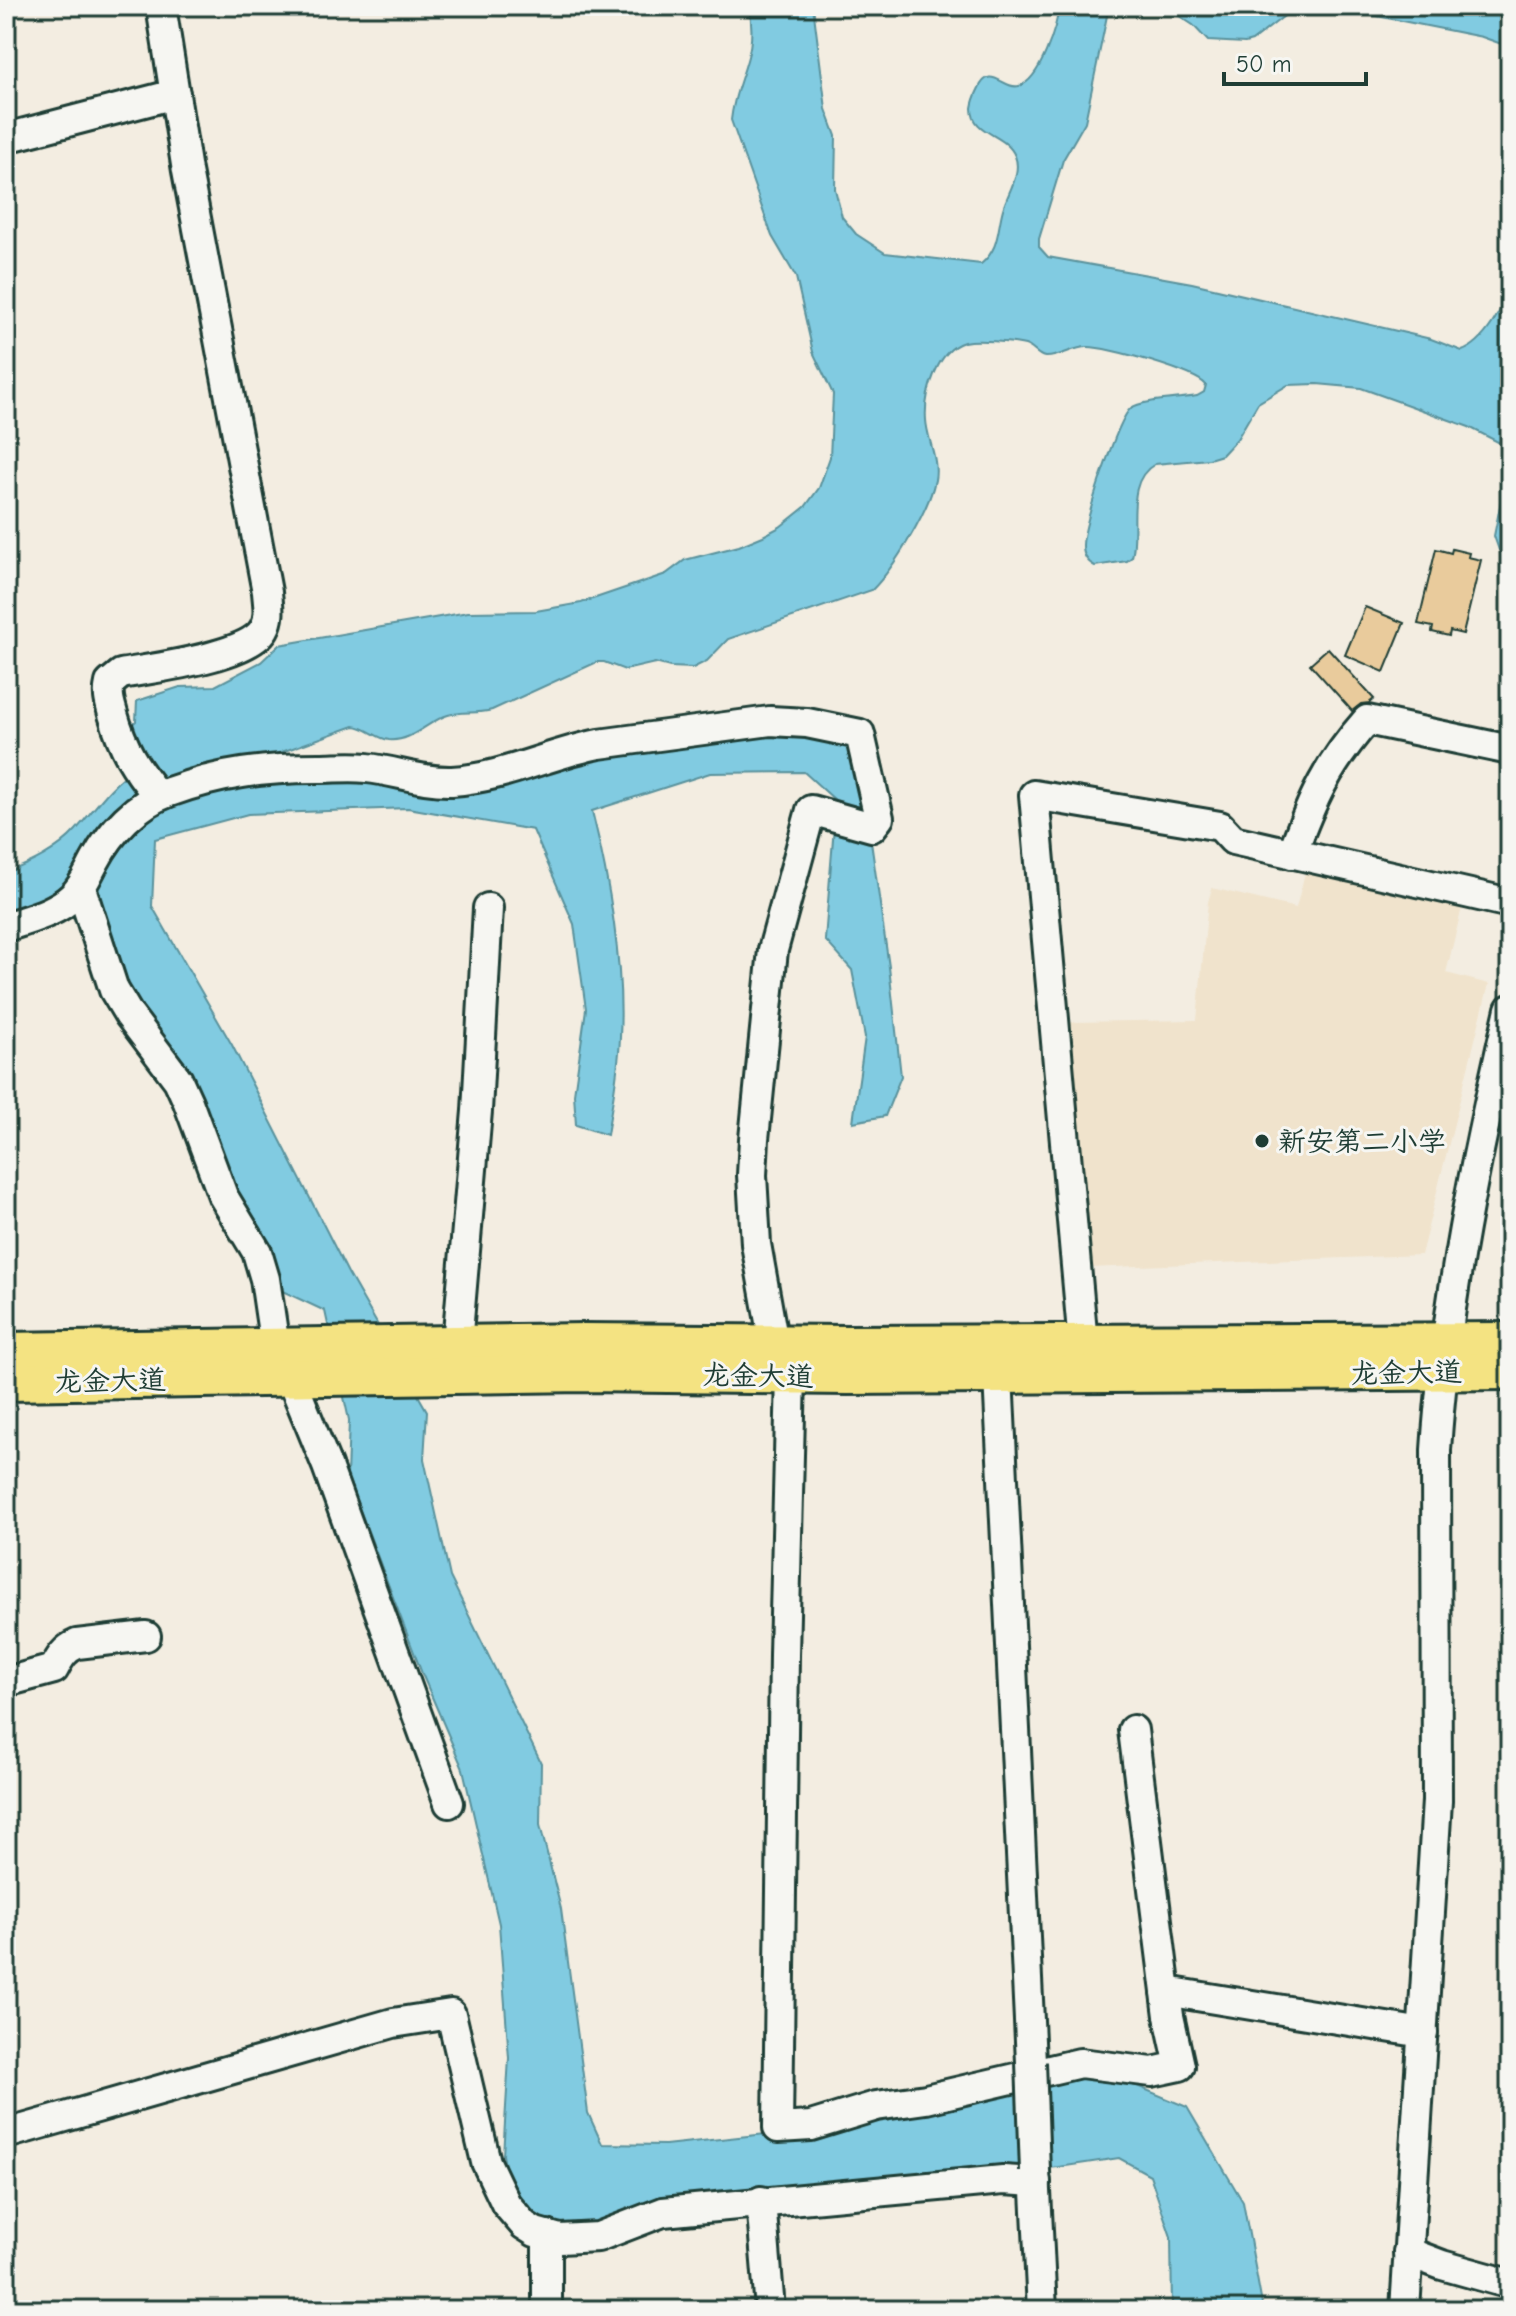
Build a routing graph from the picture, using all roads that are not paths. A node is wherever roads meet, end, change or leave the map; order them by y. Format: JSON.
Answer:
{"nodes":[{"id":1,"x":161,"y":6,"type":"edge"},
{"id":2,"x":175,"y":94,"type":"junction"},
{"id":3,"x":6,"y":138,"type":"edge"},
{"id":4,"x":1510,"y":750,"type":"edge"},
{"id":5,"x":158,"y":796,"type":"junction"},
{"id":6,"x":1292,"y":854,"type":"junction"},
{"id":7,"x":81,"y":888,"type":"junction"},
{"id":8,"x":1510,"y":903,"type":"edge"},
{"id":9,"x":488,"y":908,"type":"dead end"},
{"id":10,"x":6,"y":927,"type":"edge"},
{"id":11,"x":1510,"y":1009,"type":"edge"},
{"id":12,"x":1510,"y":1341,"type":"edge"},
{"id":13,"x":457,"y":1344,"type":"junction"},
{"id":14,"x":774,"y":1344,"type":"junction"},
{"id":15,"x":1083,"y":1344,"type":"junction"},
{"id":16,"x":6,"y":1351,"type":"edge"},
{"id":17,"x":1444,"y":1357,"type":"junction"},
{"id":18,"x":408,"y":1360,"type":"junction"},
{"id":19,"x":298,"y":1362,"type":"junction"},
{"id":20,"x":1510,"y":1371,"type":"edge"},
{"id":21,"x":791,"y":1375,"type":"junction"},
{"id":22,"x":998,"y":1375,"type":"junction"},
{"id":23,"x":6,"y":1382,"type":"edge"},
{"id":24,"x":146,"y":1636,"type":"dead end"},
{"id":25,"x":6,"y":1682,"type":"edge"},
{"id":26,"x":1133,"y":1730,"type":"dead end"},
{"id":27,"x":449,"y":1803,"type":"dead end"},
{"id":28,"x":1166,"y":1991,"type":"junction"},
{"id":29,"x":1423,"y":2033,"type":"junction"},
{"id":30,"x":6,"y":2134,"type":"edge"},
{"id":31,"x":1036,"y":2177,"type":"junction"},
{"id":32,"x":761,"y":2201,"type":"junction"},
{"id":33,"x":547,"y":2235,"type":"junction"},
{"id":34,"x":1408,"y":2252,"type":"junction"},
{"id":35,"x":1510,"y":2284,"type":"edge"},
{"id":36,"x":547,"y":2310,"type":"edge"},
{"id":37,"x":770,"y":2310,"type":"edge"},
{"id":38,"x":1042,"y":2310,"type":"edge"},
{"id":39,"x":1405,"y":2310,"type":"edge"}],
"edges":[{"from":1,"to":2,"type":"street"},
{"from":2,"to":3,"type":"street"},
{"from":2,"to":5,"type":"street"},
{"from":4,"to":6,"type":"street"},
{"from":5,"to":7,"type":"street"},
{"from":5,"to":14,"type":"street"},
{"from":6,"to":8,"type":"street"},
{"from":6,"to":15,"type":"street"},
{"from":7,"to":10,"type":"street"},
{"from":7,"to":19,"type":"street"},
{"from":9,"to":13,"type":"street"},
{"from":11,"to":17,"type":"street"},
{"from":12,"to":17,"type":"main road","name":"龙金大道"},
{"from":13,"to":14,"type":"main road","name":"龙金大道"},
{"from":13,"to":18,"type":"main road","name":"龙金大道"},
{"from":14,"to":15,"type":"main road","name":"龙金大道"},
{"from":15,"to":17,"type":"main road","name":"龙金大道"},
{"from":16,"to":19,"type":"main road","name":"龙金大道"},
{"from":17,"to":20,"type":"main road","name":"龙金大道"},
{"from":17,"to":22,"type":"main road","name":"龙金大道"},
{"from":17,"to":29,"type":"street"},
{"from":18,"to":19,"type":"main road","name":"龙金大道"},
{"from":18,"to":21,"type":"main road","name":"龙金大道"},
{"from":19,"to":23,"type":"main road","name":"龙金大道"},
{"from":19,"to":27,"type":"street"},
{"from":21,"to":22,"type":"main road","name":"龙金大道"},
{"from":21,"to":28,"type":"street"},
{"from":22,"to":31,"type":"street","bridge":true},
{"from":24,"to":25,"type":"street"},
{"from":26,"to":28,"type":"street"},
{"from":28,"to":29,"type":"street"},
{"from":29,"to":34,"type":"street"},
{"from":30,"to":33,"type":"street"},
{"from":31,"to":32,"type":"street"},
{"from":31,"to":38,"type":"street"},
{"from":32,"to":33,"type":"street"},
{"from":32,"to":37,"type":"street"},
{"from":33,"to":36,"type":"street"},
{"from":34,"to":35,"type":"street"},
{"from":34,"to":39,"type":"street"}]}
